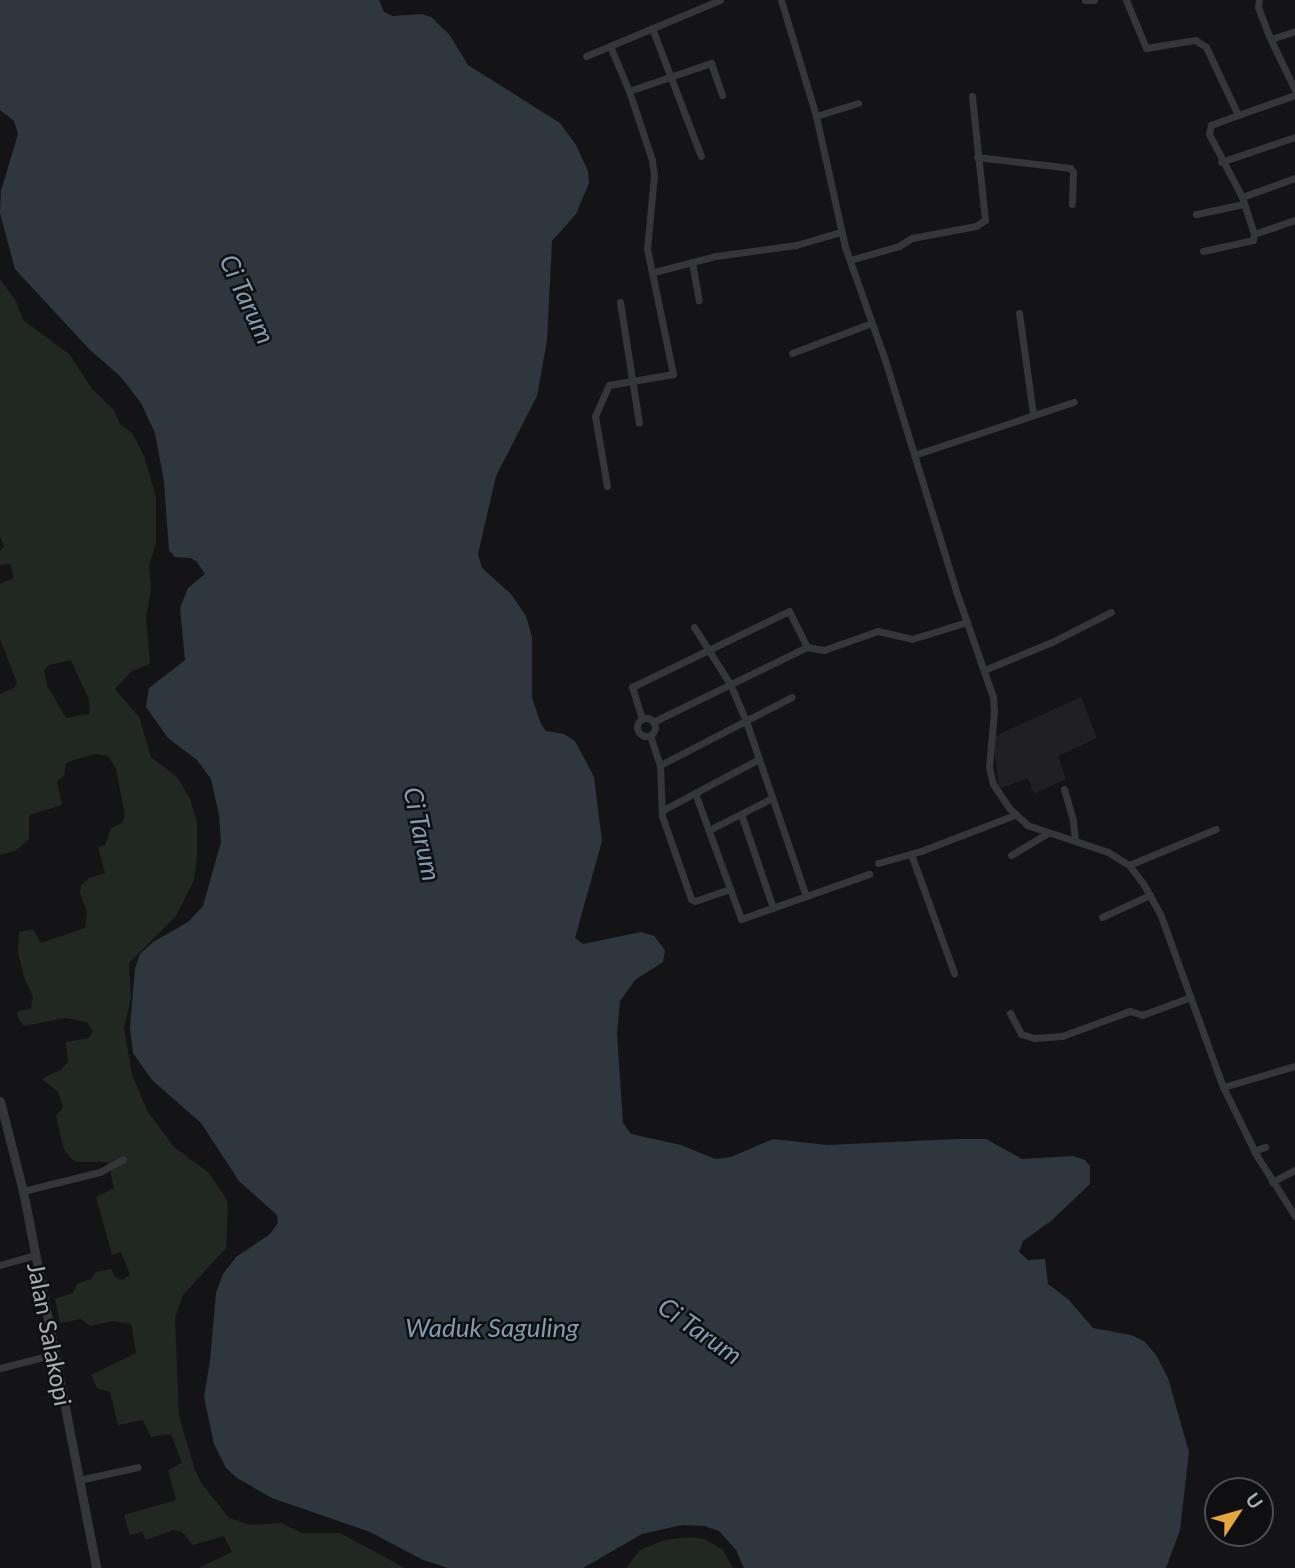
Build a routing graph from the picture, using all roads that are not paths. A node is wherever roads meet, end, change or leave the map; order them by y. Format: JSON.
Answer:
{"nodes":[{"id":1,"x":720,"y":0,"type":"edge"},
{"id":2,"x":781,"y":0,"type":"edge"},
{"id":3,"x":1085,"y":0,"type":"edge"},
{"id":4,"x":1094,"y":0,"type":"edge"},
{"id":5,"x":1126,"y":0,"type":"edge"},
{"id":6,"x":1259,"y":0,"type":"edge"},
{"id":7,"x":652,"y":28,"type":"junction"},
{"id":8,"x":1295,"y":31,"type":"edge"},
{"id":9,"x":1271,"y":39,"type":"junction"},
{"id":10,"x":610,"y":46,"type":"junction"},
{"id":11,"x":586,"y":56,"type":"dead end"},
{"id":12,"x":670,"y":77,"type":"junction"},
{"id":13,"x":629,"y":91,"type":"junction"},
{"id":14,"x":1295,"y":93,"type":"edge"},
{"id":15,"x":722,"y":95,"type":"dead end"},
{"id":16,"x":972,"y":96,"type":"dead end"},
{"id":17,"x":858,"y":103,"type":"dead end"},
{"id":18,"x":1238,"y":115,"type":"junction"},
{"id":19,"x":816,"y":116,"type":"junction"},
{"id":20,"x":1295,"y":137,"type":"edge"},
{"id":21,"x":701,"y":156,"type":"dead end"},
{"id":22,"x":977,"y":157,"type":"junction"},
{"id":23,"x":1221,"y":162,"type":"junction"},
{"id":24,"x":1295,"y":178,"type":"edge"},
{"id":25,"x":1243,"y":201,"type":"junction"},
{"id":26,"x":1072,"y":204,"type":"dead end"},
{"id":27,"x":1196,"y":214,"type":"dead end"},
{"id":28,"x":1295,"y":220,"type":"edge"},
{"id":29,"x":841,"y":232,"type":"junction"},
{"id":30,"x":1254,"y":234,"type":"junction"},
{"id":31,"x":1203,"y":251,"type":"dead end"},
{"id":32,"x":850,"y":260,"type":"junction"},
{"id":33,"x":692,"y":262,"type":"junction"},
{"id":34,"x":654,"y":272,"type":"junction"},
{"id":35,"x":699,"y":300,"type":"dead end"},
{"id":36,"x":620,"y":302,"type":"dead end"},
{"id":37,"x":1019,"y":313,"type":"dead end"},
{"id":38,"x":872,"y":323,"type":"junction"},
{"id":39,"x":792,"y":354,"type":"dead end"},
{"id":40,"x":632,"y":381,"type":"junction"},
{"id":41,"x":1073,"y":402,"type":"dead end"},
{"id":42,"x":1033,"y":414,"type":"junction"},
{"id":43,"x":639,"y":423,"type":"dead end"},
{"id":44,"x":914,"y":454,"type":"junction"},
{"id":45,"x":607,"y":486,"type":"dead end"},
{"id":46,"x":1111,"y":612,"type":"dead end"},
{"id":47,"x":967,"y":622,"type":"junction"},
{"id":48,"x":694,"y":627,"type":"dead end"},
{"id":49,"x":807,"y":646,"type":"junction"},
{"id":50,"x":709,"y":650,"type":"junction"},
{"id":51,"x":984,"y":670,"type":"junction"},
{"id":52,"x":730,"y":684,"type":"junction"},
{"id":53,"x":792,"y":697,"type":"dead end"},
{"id":54,"x":642,"y":719,"type":"junction"},
{"id":55,"x":746,"y":721,"type":"junction"},
{"id":56,"x":653,"y":722,"type":"junction"},
{"id":57,"x":650,"y":735,"type":"junction"},
{"id":58,"x":759,"y":759,"type":"junction"},
{"id":59,"x":660,"y":765,"type":"junction"},
{"id":60,"x":1064,"y":789,"type":"dead end"},
{"id":61,"x":695,"y":793,"type":"junction"},
{"id":62,"x":772,"y":798,"type":"junction"},
{"id":63,"x":663,"y":810,"type":"junction"},
{"id":64,"x":741,"y":814,"type":"junction"},
{"id":65,"x":1015,"y":815,"type":"junction"},
{"id":66,"x":1216,"y":829,"type":"dead end"},
{"id":67,"x":709,"y":830,"type":"junction"},
{"id":68,"x":1048,"y":833,"type":"junction"},
{"id":69,"x":1075,"y":839,"type":"junction"},
{"id":70,"x":911,"y":854,"type":"junction"},
{"id":71,"x":1011,"y":855,"type":"dead end"},
{"id":72,"x":878,"y":863,"type":"dead end"},
{"id":73,"x":1129,"y":864,"type":"junction"},
{"id":74,"x":869,"y":874,"type":"dead end"},
{"id":75,"x":730,"y":889,"type":"junction"},
{"id":76,"x":1150,"y":895,"type":"junction"},
{"id":77,"x":806,"y":896,"type":"junction"},
{"id":78,"x":773,"y":908,"type":"junction"},
{"id":79,"x":1101,"y":917,"type":"dead end"},
{"id":80,"x":954,"y":973,"type":"dead end"},
{"id":81,"x":1191,"y":997,"type":"junction"},
{"id":82,"x":1010,"y":1013,"type":"dead end"},
{"id":83,"x":1295,"y":1066,"type":"edge"},
{"id":84,"x":1223,"y":1087,"type":"junction"},
{"id":85,"x":0,"y":1101,"type":"edge"},
{"id":86,"x":1265,"y":1147,"type":"dead end"},
{"id":87,"x":1254,"y":1151,"type":"junction"},
{"id":88,"x":123,"y":1159,"type":"dead end"},
{"id":89,"x":1295,"y":1170,"type":"edge"},
{"id":90,"x":1272,"y":1181,"type":"junction"},
{"id":91,"x":23,"y":1191,"type":"junction"},
{"id":92,"x":1295,"y":1216,"type":"edge"},
{"id":93,"x":34,"y":1255,"type":"junction"},
{"id":94,"x":0,"y":1265,"type":"edge"},
{"id":95,"x":55,"y":1354,"type":"junction"},
{"id":96,"x":0,"y":1367,"type":"edge"},
{"id":97,"x":138,"y":1467,"type":"dead end"},
{"id":98,"x":79,"y":1480,"type":"junction"},
{"id":99,"x":96,"y":1568,"type":"edge"}],
"edges":[{"from":1,"to":7,"type":"street"},
{"from":2,"to":19,"type":"street"},
{"from":3,"to":4,"type":"street"},
{"from":5,"to":18,"type":"street"},
{"from":6,"to":9,"type":"street"},
{"from":7,"to":10,"type":"street"},
{"from":7,"to":12,"type":"street"},
{"from":8,"to":9,"type":"street"},
{"from":9,"to":14,"type":"street"},
{"from":10,"to":11,"type":"street"},
{"from":10,"to":13,"type":"street"},
{"from":12,"to":13,"type":"street"},
{"from":12,"to":15,"type":"street"},
{"from":12,"to":21,"type":"street"},
{"from":13,"to":34,"type":"street"},
{"from":14,"to":18,"type":"street"},
{"from":16,"to":22,"type":"street"},
{"from":17,"to":19,"type":"street"},
{"from":18,"to":23,"type":"street"},
{"from":19,"to":29,"type":"street"},
{"from":20,"to":23,"type":"street"},
{"from":22,"to":26,"type":"street"},
{"from":22,"to":32,"type":"street"},
{"from":23,"to":25,"type":"street"},
{"from":24,"to":25,"type":"street"},
{"from":25,"to":27,"type":"street"},
{"from":25,"to":30,"type":"street"},
{"from":28,"to":30,"type":"street"},
{"from":29,"to":32,"type":"street"},
{"from":29,"to":33,"type":"street"},
{"from":30,"to":31,"type":"street"},
{"from":32,"to":38,"type":"street"},
{"from":33,"to":34,"type":"street"},
{"from":33,"to":35,"type":"street"},
{"from":34,"to":40,"type":"street"},
{"from":36,"to":40,"type":"street"},
{"from":37,"to":42,"type":"street"},
{"from":38,"to":39,"type":"street"},
{"from":38,"to":44,"type":"street"},
{"from":40,"to":43,"type":"street"},
{"from":40,"to":45,"type":"street"},
{"from":41,"to":42,"type":"street"},
{"from":42,"to":44,"type":"street"},
{"from":44,"to":47,"type":"street"},
{"from":46,"to":51,"type":"street"},
{"from":47,"to":49,"type":"street"},
{"from":47,"to":51,"type":"street"},
{"from":48,"to":50,"type":"street"},
{"from":49,"to":50,"type":"street"},
{"from":49,"to":52,"type":"street"},
{"from":50,"to":52,"type":"street"},
{"from":50,"to":54,"type":"street"},
{"from":51,"to":65,"type":"street"},
{"from":52,"to":55,"type":"street"},
{"from":52,"to":56,"type":"street"},
{"from":53,"to":55,"type":"street"},
{"from":54,"to":56,"type":"street"},
{"from":54,"to":57,"type":"street"},
{"from":55,"to":58,"type":"street"},
{"from":55,"to":59,"type":"street"},
{"from":56,"to":57,"type":"street"},
{"from":57,"to":59,"type":"street"},
{"from":58,"to":61,"type":"street"},
{"from":58,"to":62,"type":"street"},
{"from":59,"to":63,"type":"street"},
{"from":60,"to":69,"type":"street"},
{"from":61,"to":63,"type":"street"},
{"from":61,"to":67,"type":"street"},
{"from":62,"to":64,"type":"street"},
{"from":62,"to":77,"type":"street"},
{"from":63,"to":75,"type":"street"},
{"from":64,"to":67,"type":"street"},
{"from":64,"to":78,"type":"street"},
{"from":65,"to":68,"type":"street"},
{"from":65,"to":70,"type":"street"},
{"from":66,"to":73,"type":"street"},
{"from":67,"to":75,"type":"street"},
{"from":68,"to":69,"type":"street"},
{"from":68,"to":71,"type":"street"},
{"from":69,"to":73,"type":"street"},
{"from":70,"to":72,"type":"street"},
{"from":70,"to":80,"type":"street"},
{"from":73,"to":76,"type":"street"},
{"from":74,"to":77,"type":"street"},
{"from":75,"to":78,"type":"street"},
{"from":76,"to":79,"type":"street"},
{"from":76,"to":81,"type":"street"},
{"from":77,"to":78,"type":"street"},
{"from":81,"to":82,"type":"street"},
{"from":81,"to":84,"type":"street"},
{"from":83,"to":84,"type":"street"},
{"from":84,"to":87,"type":"street"},
{"from":85,"to":91,"type":"street","name":"Jalan Salakopi"},
{"from":86,"to":87,"type":"street"},
{"from":87,"to":90,"type":"street"},
{"from":88,"to":91,"type":"street"},
{"from":89,"to":90,"type":"street"},
{"from":90,"to":92,"type":"street"},
{"from":91,"to":93,"type":"street","name":"Jalan Salakopi"},
{"from":93,"to":94,"type":"street"},
{"from":93,"to":95,"type":"street","name":"Jalan Salakopi"},
{"from":95,"to":96,"type":"street"},
{"from":95,"to":98,"type":"street","name":"Jalan Salakopi"},
{"from":97,"to":98,"type":"street"},
{"from":98,"to":99,"type":"street","name":"Jalan Salakopi"}]}
